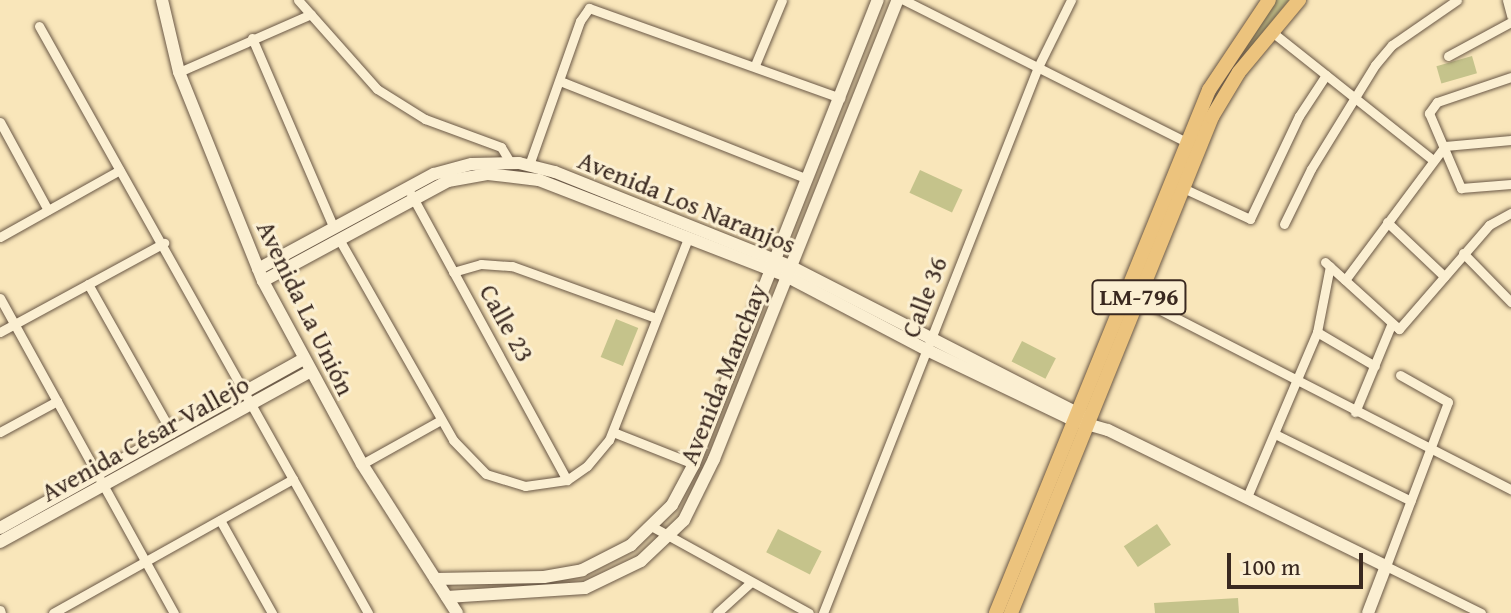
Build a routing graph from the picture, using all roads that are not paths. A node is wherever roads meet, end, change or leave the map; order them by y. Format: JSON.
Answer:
{"nodes":[{"id":1,"x":162,"y":0,"type":"edge"},
{"id":2,"x":298,"y":0,"type":"edge"},
{"id":3,"x":782,"y":0,"type":"edge"},
{"id":4,"x":878,"y":0,"type":"edge"},
{"id":5,"x":898,"y":0,"type":"edge"},
{"id":6,"x":904,"y":0,"type":"edge"},
{"id":7,"x":1071,"y":0,"type":"edge"},
{"id":8,"x":1269,"y":0,"type":"edge"},
{"id":9,"x":1299,"y":0,"type":"edge"},
{"id":10,"x":1457,"y":0,"type":"edge"},
{"id":11,"x":1507,"y":0,"type":"edge"},
{"id":12,"x":311,"y":14,"type":"junction"},
{"id":13,"x":1511,"y":15,"type":"edge"},
{"id":14,"x":1511,"y":22,"type":"edge"},
{"id":15,"x":39,"y":26,"type":"dead end"},
{"id":16,"x":1272,"y":32,"type":"junction"},
{"id":17,"x":252,"y":38,"type":"junction"},
{"id":18,"x":1448,"y":56,"type":"dead end"},
{"id":19,"x":755,"y":65,"type":"junction"},
{"id":20,"x":1038,"y":67,"type":"junction"},
{"id":21,"x":179,"y":72,"type":"junction"},
{"id":22,"x":1326,"y":75,"type":"junction"},
{"id":23,"x":1511,"y":77,"type":"edge"},
{"id":24,"x":560,"y":81,"type":"junction"},
{"id":25,"x":1354,"y":96,"type":"junction"},
{"id":26,"x":840,"y":98,"type":"junction"},
{"id":27,"x":0,"y":122,"type":"edge"},
{"id":28,"x":1511,"y":140,"type":"edge"},
{"id":29,"x":1186,"y":142,"type":"junction"},
{"id":30,"x":1445,"y":146,"type":"junction"},
{"id":31,"x":1433,"y":160,"type":"junction"},
{"id":32,"x":510,"y":162,"type":"junction"},
{"id":33,"x":529,"y":165,"type":"junction"},
{"id":34,"x":120,"y":170,"type":"junction"},
{"id":35,"x":807,"y":179,"type":"junction"},
{"id":36,"x":1511,"y":184,"type":"edge"},
{"id":37,"x":1183,"y":188,"type":"junction"},
{"id":38,"x":410,"y":193,"type":"junction"},
{"id":39,"x":48,"y":210,"type":"junction"},
{"id":40,"x":1511,"y":213,"type":"edge"},
{"id":41,"x":1387,"y":222,"type":"junction"},
{"id":42,"x":1284,"y":224,"type":"dead end"},
{"id":43,"x":336,"y":234,"type":"junction"},
{"id":44,"x":0,"y":237,"type":"edge"},
{"id":45,"x":688,"y":238,"type":"junction"},
{"id":46,"x":164,"y":243,"type":"junction"},
{"id":47,"x":1463,"y":253,"type":"junction"},
{"id":48,"x":772,"y":265,"type":"junction"},
{"id":49,"x":788,"y":271,"type":"junction"},
{"id":50,"x":453,"y":272,"type":"junction"},
{"id":51,"x":260,"y":275,"type":"junction"},
{"id":52,"x":1444,"y":276,"type":"junction"},
{"id":53,"x":1345,"y":280,"type":"junction"},
{"id":54,"x":88,"y":284,"type":"junction"},
{"id":55,"x":0,"y":298,"type":"edge"},
{"id":56,"x":1139,"y":299,"type":"junction"},
{"id":57,"x":1511,"y":302,"type":"edge"},
{"id":58,"x":656,"y":318,"type":"junction"},
{"id":59,"x":14,"y":324,"type":"junction"},
{"id":60,"x":1391,"y":325,"type":"junction"},
{"id":61,"x":0,"y":332,"type":"edge"},
{"id":62,"x":1317,"y":332,"type":"junction"},
{"id":63,"x":930,"y":344,"type":"junction"},
{"id":64,"x":304,"y":359,"type":"junction"},
{"id":65,"x":1375,"y":366,"type":"junction"},
{"id":66,"x":311,"y":371,"type":"junction"},
{"id":67,"x":1400,"y":375,"type":"dead end"},
{"id":68,"x":1297,"y":379,"type":"junction"},
{"id":69,"x":245,"y":392,"type":"junction"},
{"id":70,"x":57,"y":401,"type":"junction"},
{"id":71,"x":252,"y":405,"type":"junction"},
{"id":72,"x":1355,"y":412,"type":"junction"},
{"id":73,"x":1079,"y":417,"type":"junction"},
{"id":74,"x":439,"y":421,"type":"junction"},
{"id":75,"x":0,"y":432,"type":"edge"},
{"id":76,"x":613,"y":432,"type":"junction"},
{"id":77,"x":172,"y":433,"type":"junction"},
{"id":78,"x":1277,"y":435,"type":"junction"},
{"id":79,"x":1432,"y":448,"type":"junction"},
{"id":80,"x":362,"y":464,"type":"junction"},
{"id":81,"x":694,"y":464,"type":"junction"},
{"id":82,"x":293,"y":479,"type":"junction"},
{"id":83,"x":101,"y":480,"type":"junction"},
{"id":84,"x":567,"y":480,"type":"junction"},
{"id":85,"x":1511,"y":489,"type":"edge"},
{"id":86,"x":1247,"y":497,"type":"junction"},
{"id":87,"x":1411,"y":501,"type":"junction"},
{"id":88,"x":220,"y":520,"type":"junction"},
{"id":89,"x":653,"y":527,"type":"junction"},
{"id":90,"x":0,"y":528,"type":"edge"},
{"id":91,"x":667,"y":539,"type":"junction"},
{"id":92,"x":0,"y":542,"type":"edge"},
{"id":93,"x":145,"y":561,"type":"junction"},
{"id":94,"x":1386,"y":566,"type":"junction"},
{"id":95,"x":435,"y":579,"type":"junction"},
{"id":96,"x":750,"y":583,"type":"junction"},
{"id":97,"x":447,"y":597,"type":"junction"},
{"id":98,"x":53,"y":613,"type":"edge"},
{"id":99,"x":174,"y":613,"type":"edge"},
{"id":100,"x":272,"y":613,"type":"edge"},
{"id":101,"x":368,"y":613,"type":"edge"},
{"id":102,"x":457,"y":613,"type":"edge"},
{"id":103,"x":717,"y":613,"type":"edge"},
{"id":104,"x":809,"y":613,"type":"edge"},
{"id":105,"x":823,"y":613,"type":"edge"},
{"id":106,"x":996,"y":613,"type":"edge"},
{"id":107,"x":1011,"y":613,"type":"edge"},
{"id":108,"x":1368,"y":613,"type":"edge"},
{"id":109,"x":1481,"y":613,"type":"edge"}],
"edges":[{"from":1,"to":21,"type":"street","name":"Avenida La Unión"},
{"from":2,"to":12,"type":"street"},
{"from":3,"to":19,"type":"street"},
{"from":4,"to":26,"type":"street","name":"Avenida Manchay"},
{"from":5,"to":49,"type":"street","name":"Avenida Manchay"},
{"from":6,"to":20,"type":"street"},
{"from":7,"to":20,"type":"street","name":"Calle 36"},
{"from":8,"to":29,"type":"main road","number":"LM-796"},
{"from":9,"to":16,"type":"main road","number":"LM-796"},
{"from":10,"to":25,"type":"street"},
{"from":11,"to":13,"type":"street"},
{"from":12,"to":17,"type":"street"},
{"from":12,"to":32,"type":"street"},
{"from":14,"to":18,"type":"street"},
{"from":15,"to":34,"type":"street"},
{"from":16,"to":22,"type":"street"},
{"from":16,"to":37,"type":"main road","number":"LM-796"},
{"from":17,"to":21,"type":"street"},
{"from":17,"to":43,"type":"street"},
{"from":19,"to":24,"type":"street"},
{"from":19,"to":26,"type":"street"},
{"from":20,"to":29,"type":"street"},
{"from":20,"to":63,"type":"street","name":"Calle 36"},
{"from":21,"to":51,"type":"street","name":"Avenida La Unión"},
{"from":22,"to":25,"type":"street"},
{"from":22,"to":37,"type":"street"},
{"from":23,"to":30,"type":"street"},
{"from":24,"to":33,"type":"street"},
{"from":24,"to":35,"type":"street"},
{"from":25,"to":31,"type":"street"},
{"from":25,"to":42,"type":"street"},
{"from":26,"to":35,"type":"street","name":"Avenida Manchay"},
{"from":27,"to":39,"type":"street"},
{"from":28,"to":30,"type":"street"},
{"from":29,"to":73,"type":"main road","number":"LM-796"},
{"from":30,"to":31,"type":"street"},
{"from":30,"to":36,"type":"street"},
{"from":31,"to":41,"type":"street"},
{"from":32,"to":33,"type":"street","name":"Avenida Los Naranjos"},
{"from":32,"to":38,"type":"street","name":"Avenida Los Naranjos"},
{"from":33,"to":48,"type":"street","name":"Avenida Los Naranjos"},
{"from":34,"to":39,"type":"street"},
{"from":34,"to":46,"type":"street"},
{"from":35,"to":48,"type":"street","name":"Avenida Manchay"},
{"from":37,"to":56,"type":"main road","number":"LM-796"},
{"from":38,"to":43,"type":"street","name":"Avenida Los Naranjos"},
{"from":38,"to":45,"type":"street","name":"Avenida Los Naranjos"},
{"from":38,"to":50,"type":"street","name":"Calle 23"},
{"from":39,"to":44,"type":"street"},
{"from":40,"to":47,"type":"street"},
{"from":41,"to":52,"type":"street"},
{"from":41,"to":53,"type":"street"},
{"from":43,"to":51,"type":"street","name":"Avenida Los Naranjos"},
{"from":43,"to":74,"type":"street"},
{"from":45,"to":48,"type":"street","name":"Avenida Los Naranjos"},
{"from":45,"to":58,"type":"street"},
{"from":46,"to":54,"type":"street"},
{"from":46,"to":69,"type":"street"},
{"from":47,"to":52,"type":"street"},
{"from":47,"to":57,"type":"street"},
{"from":48,"to":49,"type":"street","name":"Avenida Los Naranjos"},
{"from":48,"to":81,"type":"street","name":"Avenida Manchay"},
{"from":49,"to":63,"type":"street","name":"Avenida Los Naranjos"},
{"from":49,"to":91,"type":"street","name":"Avenida Manchay"},
{"from":50,"to":58,"type":"street"},
{"from":50,"to":84,"type":"street","name":"Calle 23"},
{"from":51,"to":64,"type":"street","name":"Avenida La Unión"},
{"from":52,"to":60,"type":"street"},
{"from":53,"to":60,"type":"street"},
{"from":53,"to":62,"type":"street"},
{"from":54,"to":59,"type":"street"},
{"from":54,"to":77,"type":"street"},
{"from":55,"to":59,"type":"street"},
{"from":56,"to":68,"type":"street"},
{"from":56,"to":73,"type":"main road","number":"LM-796"},
{"from":58,"to":76,"type":"street"},
{"from":59,"to":61,"type":"street"},
{"from":59,"to":70,"type":"street"},
{"from":60,"to":65,"type":"street"},
{"from":62,"to":65,"type":"street"},
{"from":62,"to":68,"type":"street"},
{"from":63,"to":73,"type":"street","name":"Avenida Los Naranjos"},
{"from":63,"to":105,"type":"street","name":"Calle 36"},
{"from":64,"to":66,"type":"street","name":"Avenida La Unión"},
{"from":64,"to":69,"type":"street","name":"Avenida César Vallejo"},
{"from":65,"to":72,"type":"street"},
{"from":66,"to":71,"type":"street","name":"Avenida César Vallejo"},
{"from":66,"to":80,"type":"street","name":"Avenida La Unión"},
{"from":67,"to":79,"type":"street"},
{"from":68,"to":72,"type":"street"},
{"from":68,"to":78,"type":"street"},
{"from":69,"to":71,"type":"street"},
{"from":69,"to":77,"type":"street","name":"Avenida César Vallejo"},
{"from":70,"to":75,"type":"street"},
{"from":70,"to":83,"type":"street"},
{"from":71,"to":82,"type":"street"},
{"from":71,"to":83,"type":"street","name":"Avenida César Vallejo"},
{"from":72,"to":79,"type":"street"},
{"from":73,"to":86,"type":"street","name":"Avenida Los Naranjos"},
{"from":73,"to":106,"type":"main road","number":"LM-796"},
{"from":73,"to":107,"type":"main road","number":"LM-796"},
{"from":74,"to":80,"type":"street"},
{"from":74,"to":84,"type":"street"},
{"from":76,"to":81,"type":"street"},
{"from":76,"to":84,"type":"street"},
{"from":77,"to":83,"type":"street","name":"Avenida César Vallejo"},
{"from":78,"to":86,"type":"street"},
{"from":78,"to":87,"type":"street"},
{"from":79,"to":85,"type":"street"},
{"from":79,"to":87,"type":"street"},
{"from":80,"to":95,"type":"street","name":"Avenida La Unión"},
{"from":81,"to":89,"type":"street","name":"Avenida Manchay"},
{"from":82,"to":88,"type":"street"},
{"from":82,"to":101,"type":"street"},
{"from":83,"to":90,"type":"street","name":"Avenida César Vallejo"},
{"from":83,"to":92,"type":"street","name":"Avenida César Vallejo"},
{"from":83,"to":93,"type":"street"},
{"from":86,"to":94,"type":"street","name":"Avenida Los Naranjos"},
{"from":87,"to":94,"type":"street"},
{"from":88,"to":93,"type":"street"},
{"from":88,"to":100,"type":"street"},
{"from":89,"to":91,"type":"street"},
{"from":89,"to":95,"type":"street","name":"Avenida Manchay"},
{"from":91,"to":96,"type":"street"},
{"from":91,"to":97,"type":"street","name":"Avenida Manchay"},
{"from":93,"to":98,"type":"street"},
{"from":93,"to":99,"type":"street"},
{"from":94,"to":108,"type":"street"},
{"from":94,"to":109,"type":"street","name":"Avenida Los Naranjos"},
{"from":95,"to":97,"type":"street","name":"Avenida La Unión"},
{"from":96,"to":103,"type":"street"},
{"from":96,"to":104,"type":"street"},
{"from":97,"to":102,"type":"street","name":"Avenida La Unión"}]}
